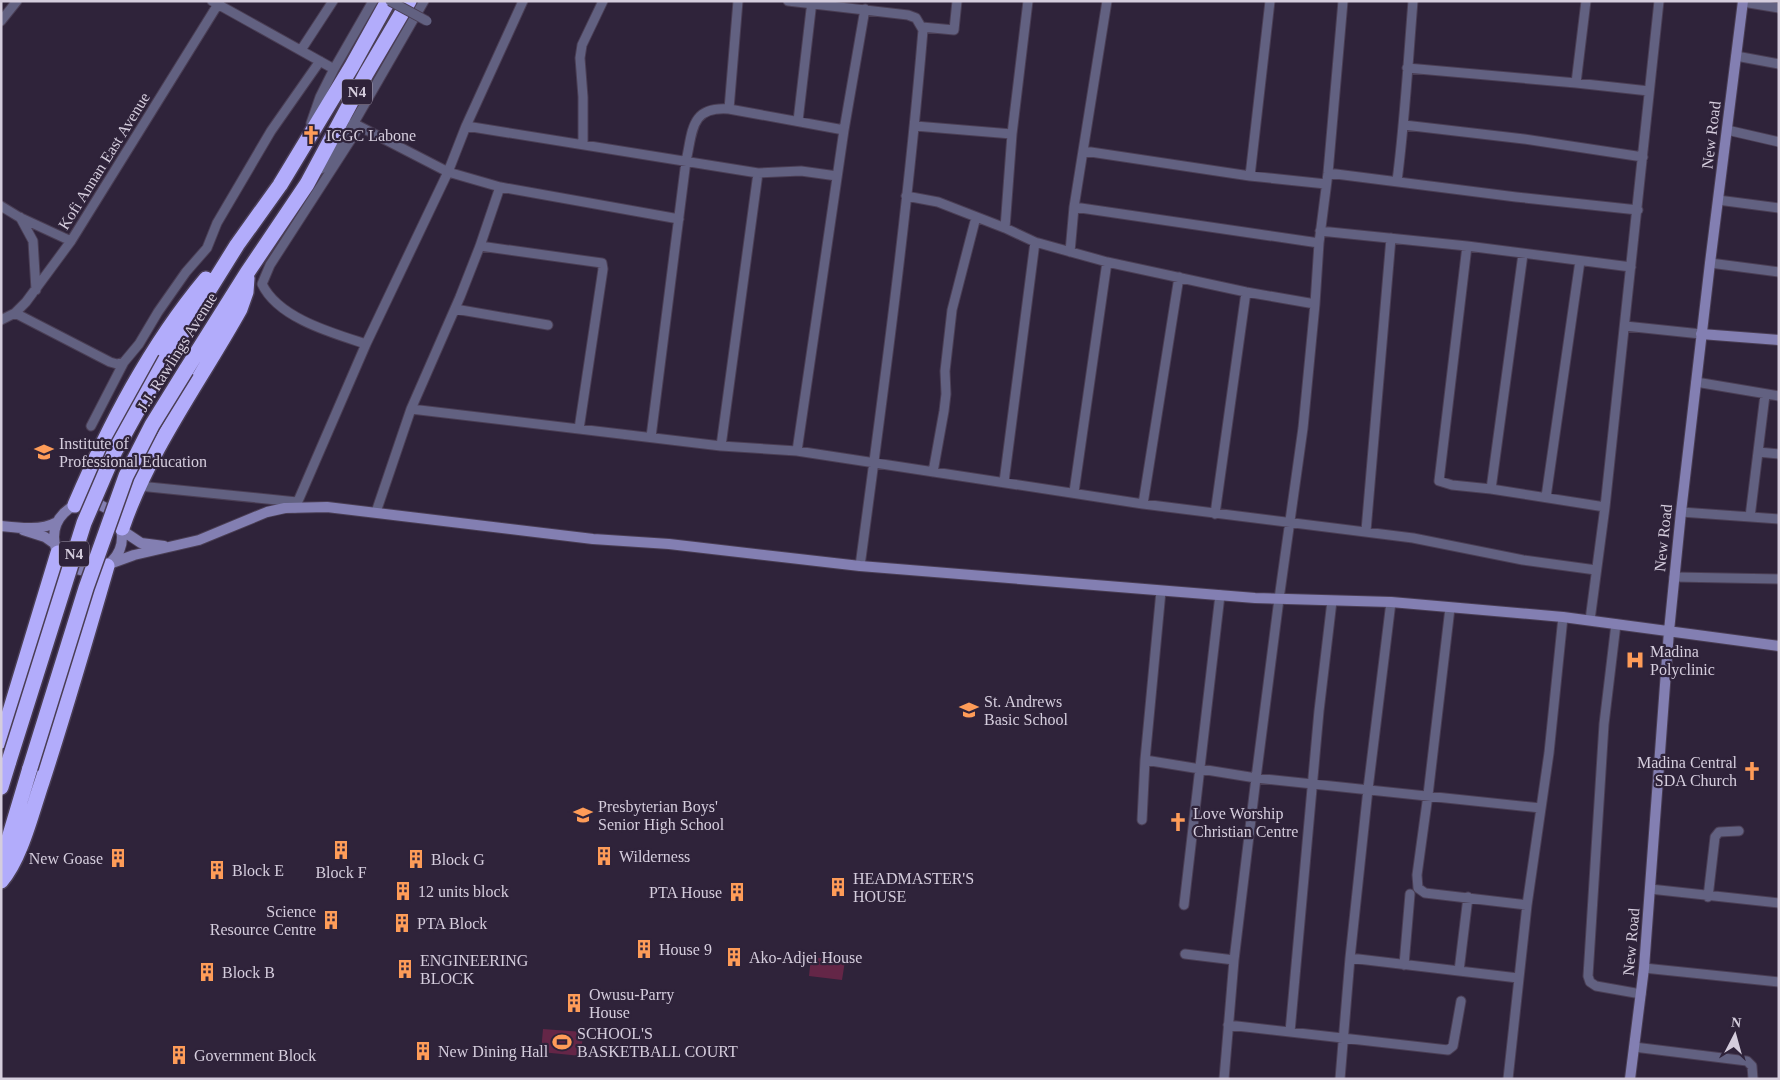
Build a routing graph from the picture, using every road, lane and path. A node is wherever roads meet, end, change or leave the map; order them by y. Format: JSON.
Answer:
{"nodes":[{"id":1,"x":17,"y":1,"type":"edge"},
{"id":2,"x":334,"y":1,"type":"edge"},
{"id":3,"x":373,"y":1,"type":"edge"},
{"id":4,"x":389,"y":1,"type":"edge"},
{"id":5,"x":409,"y":1,"type":"edge"},
{"id":6,"x":424,"y":1,"type":"edge"},
{"id":7,"x":523,"y":1,"type":"edge"},
{"id":8,"x":603,"y":1,"type":"edge"},
{"id":9,"x":738,"y":1,"type":"edge"},
{"id":10,"x":788,"y":1,"type":"edge"},
{"id":11,"x":878,"y":1,"type":"edge"},
{"id":12,"x":957,"y":1,"type":"edge"},
{"id":13,"x":1028,"y":1,"type":"edge"},
{"id":14,"x":1107,"y":1,"type":"edge"},
{"id":15,"x":1270,"y":1,"type":"edge"},
{"id":16,"x":1343,"y":1,"type":"edge"},
{"id":17,"x":1413,"y":1,"type":"edge"},
{"id":18,"x":1586,"y":1,"type":"edge"},
{"id":19,"x":1659,"y":1,"type":"edge"},
{"id":20,"x":217,"y":2,"type":"edge"},
{"id":21,"x":1743,"y":2,"type":"edge"},
{"id":22,"x":812,"y":3,"type":"edge"},
{"id":23,"x":1779,"y":8,"type":"edge"},
{"id":24,"x":865,"y":9,"type":"junction"},
{"id":25,"x":876,"y":11,"type":"junction"},
{"id":26,"x":427,"y":20,"type":"dead end"},
{"id":27,"x":1,"y":21,"type":"edge"},
{"id":28,"x":922,"y":27,"type":"junction"},
{"id":29,"x":301,"y":50,"type":"junction"},
{"id":30,"x":1736,"y":56,"type":"junction"},
{"id":31,"x":320,"y":61,"type":"junction"},
{"id":32,"x":1779,"y":64,"type":"edge"},
{"id":33,"x":1407,"y":68,"type":"junction"},
{"id":34,"x":334,"y":69,"type":"junction"},
{"id":35,"x":1576,"y":83,"type":"junction"},
{"id":36,"x":1649,"y":91,"type":"junction"},
{"id":37,"x":729,"y":109,"type":"junction"},
{"id":38,"x":798,"y":122,"type":"junction"},
{"id":39,"x":1404,"y":124,"type":"junction"},
{"id":40,"x":356,"y":125,"type":"junction"},
{"id":41,"x":466,"y":126,"type":"junction"},
{"id":42,"x":915,"y":126,"type":"junction"},
{"id":43,"x":844,"y":130,"type":"junction"},
{"id":44,"x":1727,"y":130,"type":"junction"},
{"id":45,"x":1012,"y":134,"type":"junction"},
{"id":46,"x":1779,"y":142,"type":"edge"},
{"id":47,"x":304,"y":143,"type":"junction"},
{"id":48,"x":583,"y":144,"type":"junction"},
{"id":49,"x":1084,"y":151,"type":"junction"},
{"id":50,"x":1643,"y":157,"type":"junction"},
{"id":51,"x":686,"y":161,"type":"junction"},
{"id":52,"x":448,"y":172,"type":"junction"},
{"id":53,"x":758,"y":173,"type":"junction"},
{"id":54,"x":1328,"y":173,"type":"junction"},
{"id":55,"x":837,"y":176,"type":"junction"},
{"id":56,"x":1250,"y":176,"type":"junction"},
{"id":57,"x":1397,"y":181,"type":"junction"},
{"id":58,"x":307,"y":184,"type":"junction"},
{"id":59,"x":1326,"y":184,"type":"junction"},
{"id":60,"x":500,"y":187,"type":"junction"},
{"id":61,"x":906,"y":196,"type":"junction"},
{"id":62,"x":1718,"y":200,"type":"junction"},
{"id":63,"x":1,"y":206,"type":"edge"},
{"id":64,"x":1074,"y":207,"type":"junction"},
{"id":65,"x":1779,"y":208,"type":"edge"},
{"id":66,"x":1638,"y":210,"type":"junction"},
{"id":67,"x":20,"y":217,"type":"junction"},
{"id":68,"x":976,"y":217,"type":"junction"},
{"id":69,"x":679,"y":219,"type":"junction"},
{"id":70,"x":1005,"y":228,"type":"junction"},
{"id":71,"x":1320,"y":231,"type":"junction"},
{"id":72,"x":1392,"y":238,"type":"junction"},
{"id":73,"x":72,"y":241,"type":"junction"},
{"id":74,"x":1035,"y":242,"type":"junction"},
{"id":75,"x":1319,"y":243,"type":"junction"},
{"id":76,"x":237,"y":244,"type":"junction"},
{"id":77,"x":480,"y":246,"type":"junction"},
{"id":78,"x":1467,"y":246,"type":"junction"},
{"id":79,"x":1070,"y":252,"type":"junction"},
{"id":80,"x":1523,"y":254,"type":"junction"},
{"id":81,"x":1580,"y":261,"type":"junction"},
{"id":82,"x":1107,"y":262,"type":"junction"},
{"id":83,"x":1710,"y":263,"type":"junction"},
{"id":84,"x":1631,"y":267,"type":"junction"},
{"id":85,"x":1779,"y":272,"type":"edge"},
{"id":86,"x":247,"y":273,"type":"junction"},
{"id":87,"x":1179,"y":278,"type":"junction"},
{"id":88,"x":36,"y":290,"type":"junction"},
{"id":89,"x":1246,"y":292,"type":"junction"},
{"id":90,"x":1315,"y":304,"type":"junction"},
{"id":91,"x":455,"y":309,"type":"junction"},
{"id":92,"x":14,"y":313,"type":"junction"},
{"id":93,"x":1,"y":320,"type":"edge"},
{"id":94,"x":548,"y":325,"type":"dead end"},
{"id":95,"x":1625,"y":326,"type":"junction"},
{"id":96,"x":1701,"y":334,"type":"junction"},
{"id":97,"x":1779,"y":340,"type":"edge"},
{"id":98,"x":366,"y":344,"type":"junction"},
{"id":99,"x":124,"y":362,"type":"junction"},
{"id":100,"x":1696,"y":382,"type":"junction"},
{"id":101,"x":1765,"y":395,"type":"junction"},
{"id":102,"x":1779,"y":396,"type":"edge"},
{"id":103,"x":411,"y":409,"type":"junction"},
{"id":104,"x":91,"y":426,"type":"dead end"},
{"id":105,"x":579,"y":429,"type":"junction"},
{"id":106,"x":651,"y":437,"type":"junction"},
{"id":107,"x":721,"y":446,"type":"junction"},
{"id":108,"x":796,"y":451,"type":"junction"},
{"id":109,"x":1758,"y":452,"type":"junction"},
{"id":110,"x":1779,"y":454,"type":"edge"},
{"id":111,"x":874,"y":462,"type":"junction"},
{"id":112,"x":933,"y":472,"type":"junction"},
{"id":113,"x":1004,"y":482,"type":"junction"},
{"id":114,"x":139,"y":486,"type":"junction"},
{"id":115,"x":1491,"y":489,"type":"junction"},
{"id":116,"x":1074,"y":492,"type":"junction"},
{"id":117,"x":1546,"y":497,"type":"junction"},
{"id":118,"x":1144,"y":504,"type":"junction"},
{"id":119,"x":74,"y":505,"type":"junction"},
{"id":120,"x":296,"y":505,"type":"junction"},
{"id":121,"x":1605,"y":507,"type":"junction"},
{"id":122,"x":376,"y":512,"type":"junction"},
{"id":123,"x":1681,"y":512,"type":"junction"},
{"id":124,"x":1215,"y":514,"type":"junction"},
{"id":125,"x":1750,"y":517,"type":"junction"},
{"id":126,"x":1779,"y":519,"type":"edge"},
{"id":127,"x":57,"y":522,"type":"junction"},
{"id":128,"x":1290,"y":522,"type":"junction"},
{"id":129,"x":1,"y":526,"type":"edge"},
{"id":130,"x":17,"y":528,"type":"junction"},
{"id":131,"x":122,"y":530,"type":"junction"},
{"id":132,"x":1366,"y":531,"type":"junction"},
{"id":133,"x":178,"y":546,"type":"junction"},
{"id":134,"x":56,"y":549,"type":"junction"},
{"id":135,"x":110,"y":565,"type":"junction"},
{"id":136,"x":860,"y":566,"type":"junction"},
{"id":137,"x":1596,"y":570,"type":"junction"},
{"id":138,"x":1674,"y":577,"type":"junction"},
{"id":139,"x":1779,"y":579,"type":"edge"},
{"id":140,"x":1161,"y":591,"type":"junction"},
{"id":141,"x":1220,"y":595,"type":"junction"},
{"id":142,"x":1278,"y":599,"type":"junction"},
{"id":143,"x":1332,"y":601,"type":"junction"},
{"id":144,"x":1391,"y":602,"type":"junction"},
{"id":145,"x":1450,"y":608,"type":"junction"},
{"id":146,"x":1564,"y":618,"type":"junction"},
{"id":147,"x":1590,"y":620,"type":"junction"},
{"id":148,"x":1616,"y":624,"type":"junction"},
{"id":149,"x":1669,"y":631,"type":"junction"},
{"id":150,"x":1779,"y":646,"type":"edge"},
{"id":151,"x":1,"y":741,"type":"edge"},
{"id":152,"x":1145,"y":760,"type":"junction"},
{"id":153,"x":1200,"y":768,"type":"junction"},
{"id":154,"x":1256,"y":778,"type":"junction"},
{"id":155,"x":1312,"y":784,"type":"junction"},
{"id":156,"x":1,"y":787,"type":"edge"},
{"id":157,"x":1368,"y":789,"type":"junction"},
{"id":158,"x":1428,"y":795,"type":"junction"},
{"id":159,"x":1541,"y":808,"type":"junction"},
{"id":160,"x":1142,"y":820,"type":"dead end"},
{"id":161,"x":1740,"y":832,"type":"dead end"},
{"id":162,"x":1,"y":865,"type":"edge"},
{"id":163,"x":1,"y":881,"type":"edge"},
{"id":164,"x":1650,"y":889,"type":"junction"},
{"id":165,"x":1410,"y":894,"type":"dead end"},
{"id":166,"x":1708,"y":896,"type":"junction"},
{"id":167,"x":1468,"y":897,"type":"junction"},
{"id":168,"x":1779,"y":903,"type":"edge"},
{"id":169,"x":1184,"y":905,"type":"dead end"},
{"id":170,"x":1527,"y":905,"type":"junction"},
{"id":171,"x":1185,"y":954,"type":"dead end"},
{"id":172,"x":1350,"y":958,"type":"junction"},
{"id":173,"x":1234,"y":960,"type":"junction"},
{"id":174,"x":1404,"y":964,"type":"junction"},
{"id":175,"x":1644,"y":968,"type":"junction"},
{"id":176,"x":1460,"y":971,"type":"junction"},
{"id":177,"x":1518,"y":978,"type":"junction"},
{"id":178,"x":1779,"y":982,"type":"edge"},
{"id":179,"x":1641,"y":994,"type":"junction"},
{"id":180,"x":1461,"y":1001,"type":"dead end"},
{"id":181,"x":1228,"y":1026,"type":"junction"},
{"id":182,"x":1290,"y":1032,"type":"junction"},
{"id":183,"x":1344,"y":1039,"type":"junction"},
{"id":184,"x":1634,"y":1048,"type":"junction"},
{"id":185,"x":1224,"y":1079,"type":"edge"},
{"id":186,"x":1340,"y":1079,"type":"edge"},
{"id":187,"x":1508,"y":1079,"type":"edge"},
{"id":188,"x":1630,"y":1079,"type":"edge"},
{"id":189,"x":1752,"y":1079,"type":"edge"}],
"edges":[{"from":1,"to":27,"type":"street"},
{"from":2,"to":29,"type":"street"},
{"from":3,"to":34,"type":"street"},
{"from":4,"to":26,"type":"street","bridge":true},
{"from":4,"to":47,"type":"highway","name":"J.J. Rawlings Avenue","number":"N4"},
{"from":5,"to":58,"type":"highway","name":"J.J. Rawlings Avenue","number":"N4"},
{"from":6,"to":40,"type":"street"},
{"from":7,"to":41,"type":"street"},
{"from":8,"to":48,"type":"street"},
{"from":9,"to":37,"type":"street"},
{"from":10,"to":22,"type":"street"},
{"from":11,"to":25,"type":"street"},
{"from":12,"to":28,"type":"street"},
{"from":13,"to":45,"type":"street"},
{"from":14,"to":49,"type":"street"},
{"from":15,"to":56,"type":"street"},
{"from":16,"to":54,"type":"street"},
{"from":17,"to":33,"type":"street"},
{"from":18,"to":35,"type":"street"},
{"from":19,"to":36,"type":"street"},
{"from":20,"to":29,"type":"street"},
{"from":20,"to":73,"type":"street","name":"Kofi Annan East Avenue"},
{"from":21,"to":23,"type":"street"},
{"from":21,"to":30,"type":"street","name":"New Road"},
{"from":22,"to":24,"type":"street"},
{"from":22,"to":38,"type":"street"},
{"from":24,"to":25,"type":"street"},
{"from":24,"to":43,"type":"street"},
{"from":25,"to":28,"type":"street"},
{"from":28,"to":42,"type":"street"},
{"from":29,"to":31,"type":"street"},
{"from":30,"to":32,"type":"street"},
{"from":30,"to":44,"type":"street","name":"New Road"},
{"from":31,"to":34,"type":"street"},
{"from":31,"to":99,"type":"street"},
{"from":33,"to":35,"type":"street"},
{"from":33,"to":39,"type":"street"},
{"from":34,"to":47,"type":"street"},
{"from":35,"to":36,"type":"street"},
{"from":36,"to":50,"type":"street"},
{"from":37,"to":38,"type":"street"},
{"from":37,"to":51,"type":"street"},
{"from":38,"to":43,"type":"street"},
{"from":39,"to":50,"type":"street"},
{"from":39,"to":57,"type":"street"},
{"from":40,"to":52,"type":"street"},
{"from":40,"to":58,"type":"street"},
{"from":40,"to":98,"type":"street"},
{"from":41,"to":48,"type":"street"},
{"from":41,"to":52,"type":"street"},
{"from":42,"to":45,"type":"street"},
{"from":42,"to":61,"type":"street"},
{"from":43,"to":55,"type":"street"},
{"from":44,"to":46,"type":"street"},
{"from":44,"to":62,"type":"street","name":"New Road"},
{"from":45,"to":70,"type":"street"},
{"from":47,"to":76,"type":"highway","name":"J.J. Rawlings Avenue","number":"N4"},
{"from":48,"to":51,"type":"street"},
{"from":49,"to":56,"type":"street"},
{"from":49,"to":64,"type":"street"},
{"from":50,"to":66,"type":"street"},
{"from":51,"to":53,"type":"street"},
{"from":51,"to":69,"type":"street"},
{"from":52,"to":60,"type":"street"},
{"from":52,"to":98,"type":"street"},
{"from":53,"to":55,"type":"street"},
{"from":53,"to":107,"type":"street"},
{"from":54,"to":57,"type":"street"},
{"from":54,"to":59,"type":"street"},
{"from":55,"to":108,"type":"street"},
{"from":56,"to":59,"type":"street"},
{"from":57,"to":66,"type":"street"},
{"from":58,"to":86,"type":"highway","name":"J.J. Rawlings Avenue","number":"N4"},
{"from":59,"to":71,"type":"street"},
{"from":60,"to":69,"type":"street"},
{"from":60,"to":77,"type":"street"},
{"from":61,"to":68,"type":"street"},
{"from":61,"to":111,"type":"street"},
{"from":62,"to":65,"type":"street"},
{"from":62,"to":83,"type":"street","name":"New Road"},
{"from":63,"to":67,"type":"street"},
{"from":64,"to":75,"type":"street"},
{"from":64,"to":79,"type":"street"},
{"from":66,"to":84,"type":"street"},
{"from":67,"to":73,"type":"street"},
{"from":67,"to":88,"type":"street"},
{"from":68,"to":70,"type":"street"},
{"from":68,"to":112,"type":"street"},
{"from":69,"to":106,"type":"street"},
{"from":70,"to":74,"type":"street"},
{"from":71,"to":72,"type":"street"},
{"from":71,"to":75,"type":"street"},
{"from":72,"to":78,"type":"street"},
{"from":72,"to":132,"type":"street"},
{"from":73,"to":88,"type":"street","name":"Kofi Annan East Avenue"},
{"from":74,"to":79,"type":"street"},
{"from":74,"to":113,"type":"street"},
{"from":75,"to":90,"type":"street"},
{"from":76,"to":119,"type":"highway"},
{"from":76,"to":156,"type":"highway","name":"J.J. Rawlings Avenue","number":"N4","bridge":true},
{"from":77,"to":91,"type":"street"},
{"from":77,"to":105,"type":"street"},
{"from":78,"to":80,"type":"street"},
{"from":78,"to":115,"type":"street"},
{"from":79,"to":82,"type":"street"},
{"from":80,"to":81,"type":"street"},
{"from":80,"to":115,"type":"street"},
{"from":81,"to":84,"type":"street"},
{"from":81,"to":117,"type":"street"},
{"from":82,"to":87,"type":"street"},
{"from":82,"to":116,"type":"street"},
{"from":83,"to":85,"type":"street"},
{"from":83,"to":96,"type":"street","name":"New Road"},
{"from":84,"to":95,"type":"street"},
{"from":86,"to":114,"type":"highway"},
{"from":86,"to":162,"type":"highway","name":"J.J. Rawlings Avenue","number":"N4","bridge":true},
{"from":87,"to":89,"type":"street"},
{"from":87,"to":118,"type":"street"},
{"from":88,"to":92,"type":"street","name":"Kofi Annan East Avenue"},
{"from":89,"to":90,"type":"street"},
{"from":89,"to":124,"type":"street"},
{"from":90,"to":128,"type":"street"},
{"from":91,"to":94,"type":"street"},
{"from":91,"to":103,"type":"street"},
{"from":92,"to":93,"type":"street","name":"Kofi Annan East Avenue"},
{"from":92,"to":99,"type":"street"},
{"from":95,"to":96,"type":"street"},
{"from":95,"to":121,"type":"street"},
{"from":96,"to":97,"type":"street"},
{"from":96,"to":100,"type":"street","name":"New Road"},
{"from":98,"to":120,"type":"street"},
{"from":99,"to":104,"type":"street"},
{"from":100,"to":101,"type":"street"},
{"from":100,"to":123,"type":"street","name":"New Road"},
{"from":101,"to":102,"type":"street"},
{"from":101,"to":109,"type":"street"},
{"from":103,"to":105,"type":"street"},
{"from":103,"to":122,"type":"street"},
{"from":105,"to":106,"type":"street"},
{"from":106,"to":107,"type":"street"},
{"from":107,"to":108,"type":"street"},
{"from":108,"to":111,"type":"street"},
{"from":109,"to":110,"type":"street"},
{"from":109,"to":125,"type":"street"},
{"from":111,"to":112,"type":"street"},
{"from":111,"to":136,"type":"street"},
{"from":112,"to":113,"type":"street"},
{"from":113,"to":116,"type":"street"},
{"from":114,"to":120,"type":"street"},
{"from":114,"to":131,"type":"highway"},
{"from":115,"to":117,"type":"street"},
{"from":116,"to":118,"type":"street"},
{"from":117,"to":121,"type":"street"},
{"from":118,"to":124,"type":"street"},
{"from":119,"to":127,"type":"street"},
{"from":119,"to":131,"type":"street"},
{"from":120,"to":122,"type":"street"},
{"from":120,"to":133,"type":"street"},
{"from":121,"to":137,"type":"street"},
{"from":122,"to":136,"type":"street"},
{"from":123,"to":125,"type":"street"},
{"from":123,"to":138,"type":"street","name":"New Road"},
{"from":124,"to":128,"type":"street"},
{"from":125,"to":126,"type":"street"},
{"from":127,"to":130,"type":"street"},
{"from":127,"to":134,"type":"street"},
{"from":128,"to":132,"type":"street"},
{"from":128,"to":142,"type":"street"},
{"from":129,"to":130,"type":"street"},
{"from":130,"to":134,"type":"street"},
{"from":131,"to":133,"type":"street"},
{"from":131,"to":135,"type":"street"},
{"from":132,"to":137,"type":"street"},
{"from":133,"to":135,"type":"street"},
{"from":134,"to":135,"type":"street"},
{"from":134,"to":151,"type":"highway"},
{"from":135,"to":163,"type":"highway"},
{"from":136,"to":140,"type":"street"},
{"from":137,"to":147,"type":"street"},
{"from":138,"to":139,"type":"street"},
{"from":138,"to":149,"type":"street","name":"New Road"},
{"from":140,"to":141,"type":"street"},
{"from":140,"to":152,"type":"street"},
{"from":141,"to":142,"type":"street"},
{"from":141,"to":153,"type":"street"},
{"from":142,"to":143,"type":"street"},
{"from":142,"to":154,"type":"street"},
{"from":143,"to":144,"type":"street"},
{"from":143,"to":155,"type":"street"},
{"from":144,"to":145,"type":"street"},
{"from":144,"to":157,"type":"street"},
{"from":145,"to":146,"type":"street"},
{"from":145,"to":158,"type":"street"},
{"from":146,"to":147,"type":"street"},
{"from":146,"to":159,"type":"street"},
{"from":147,"to":148,"type":"street"},
{"from":148,"to":149,"type":"street"},
{"from":148,"to":179,"type":"street"},
{"from":149,"to":150,"type":"street"},
{"from":149,"to":164,"type":"street","name":"New Road"},
{"from":152,"to":153,"type":"street"},
{"from":152,"to":160,"type":"street"},
{"from":153,"to":154,"type":"street"},
{"from":153,"to":169,"type":"street"},
{"from":154,"to":155,"type":"street"},
{"from":154,"to":173,"type":"street"},
{"from":155,"to":157,"type":"street"},
{"from":155,"to":182,"type":"street"},
{"from":157,"to":158,"type":"street"},
{"from":157,"to":172,"type":"street"},
{"from":158,"to":159,"type":"street"},
{"from":158,"to":167,"type":"street"},
{"from":159,"to":170,"type":"street"},
{"from":161,"to":166,"type":"street"},
{"from":164,"to":166,"type":"street"},
{"from":164,"to":175,"type":"street","name":"New Road"},
{"from":165,"to":174,"type":"street"},
{"from":166,"to":168,"type":"street"},
{"from":167,"to":170,"type":"street"},
{"from":167,"to":176,"type":"street"},
{"from":170,"to":177,"type":"street"},
{"from":171,"to":173,"type":"street"},
{"from":172,"to":174,"type":"street"},
{"from":172,"to":183,"type":"street"},
{"from":173,"to":181,"type":"street"},
{"from":174,"to":176,"type":"street"},
{"from":175,"to":178,"type":"street"},
{"from":175,"to":179,"type":"street","name":"New Road"},
{"from":176,"to":177,"type":"street"},
{"from":177,"to":187,"type":"street"},
{"from":179,"to":184,"type":"street","name":"New Road"},
{"from":180,"to":183,"type":"street"},
{"from":181,"to":182,"type":"street"},
{"from":181,"to":185,"type":"street"},
{"from":182,"to":183,"type":"street"},
{"from":183,"to":186,"type":"street"},
{"from":184,"to":188,"type":"street","name":"New Road"},
{"from":184,"to":189,"type":"street"}]}
